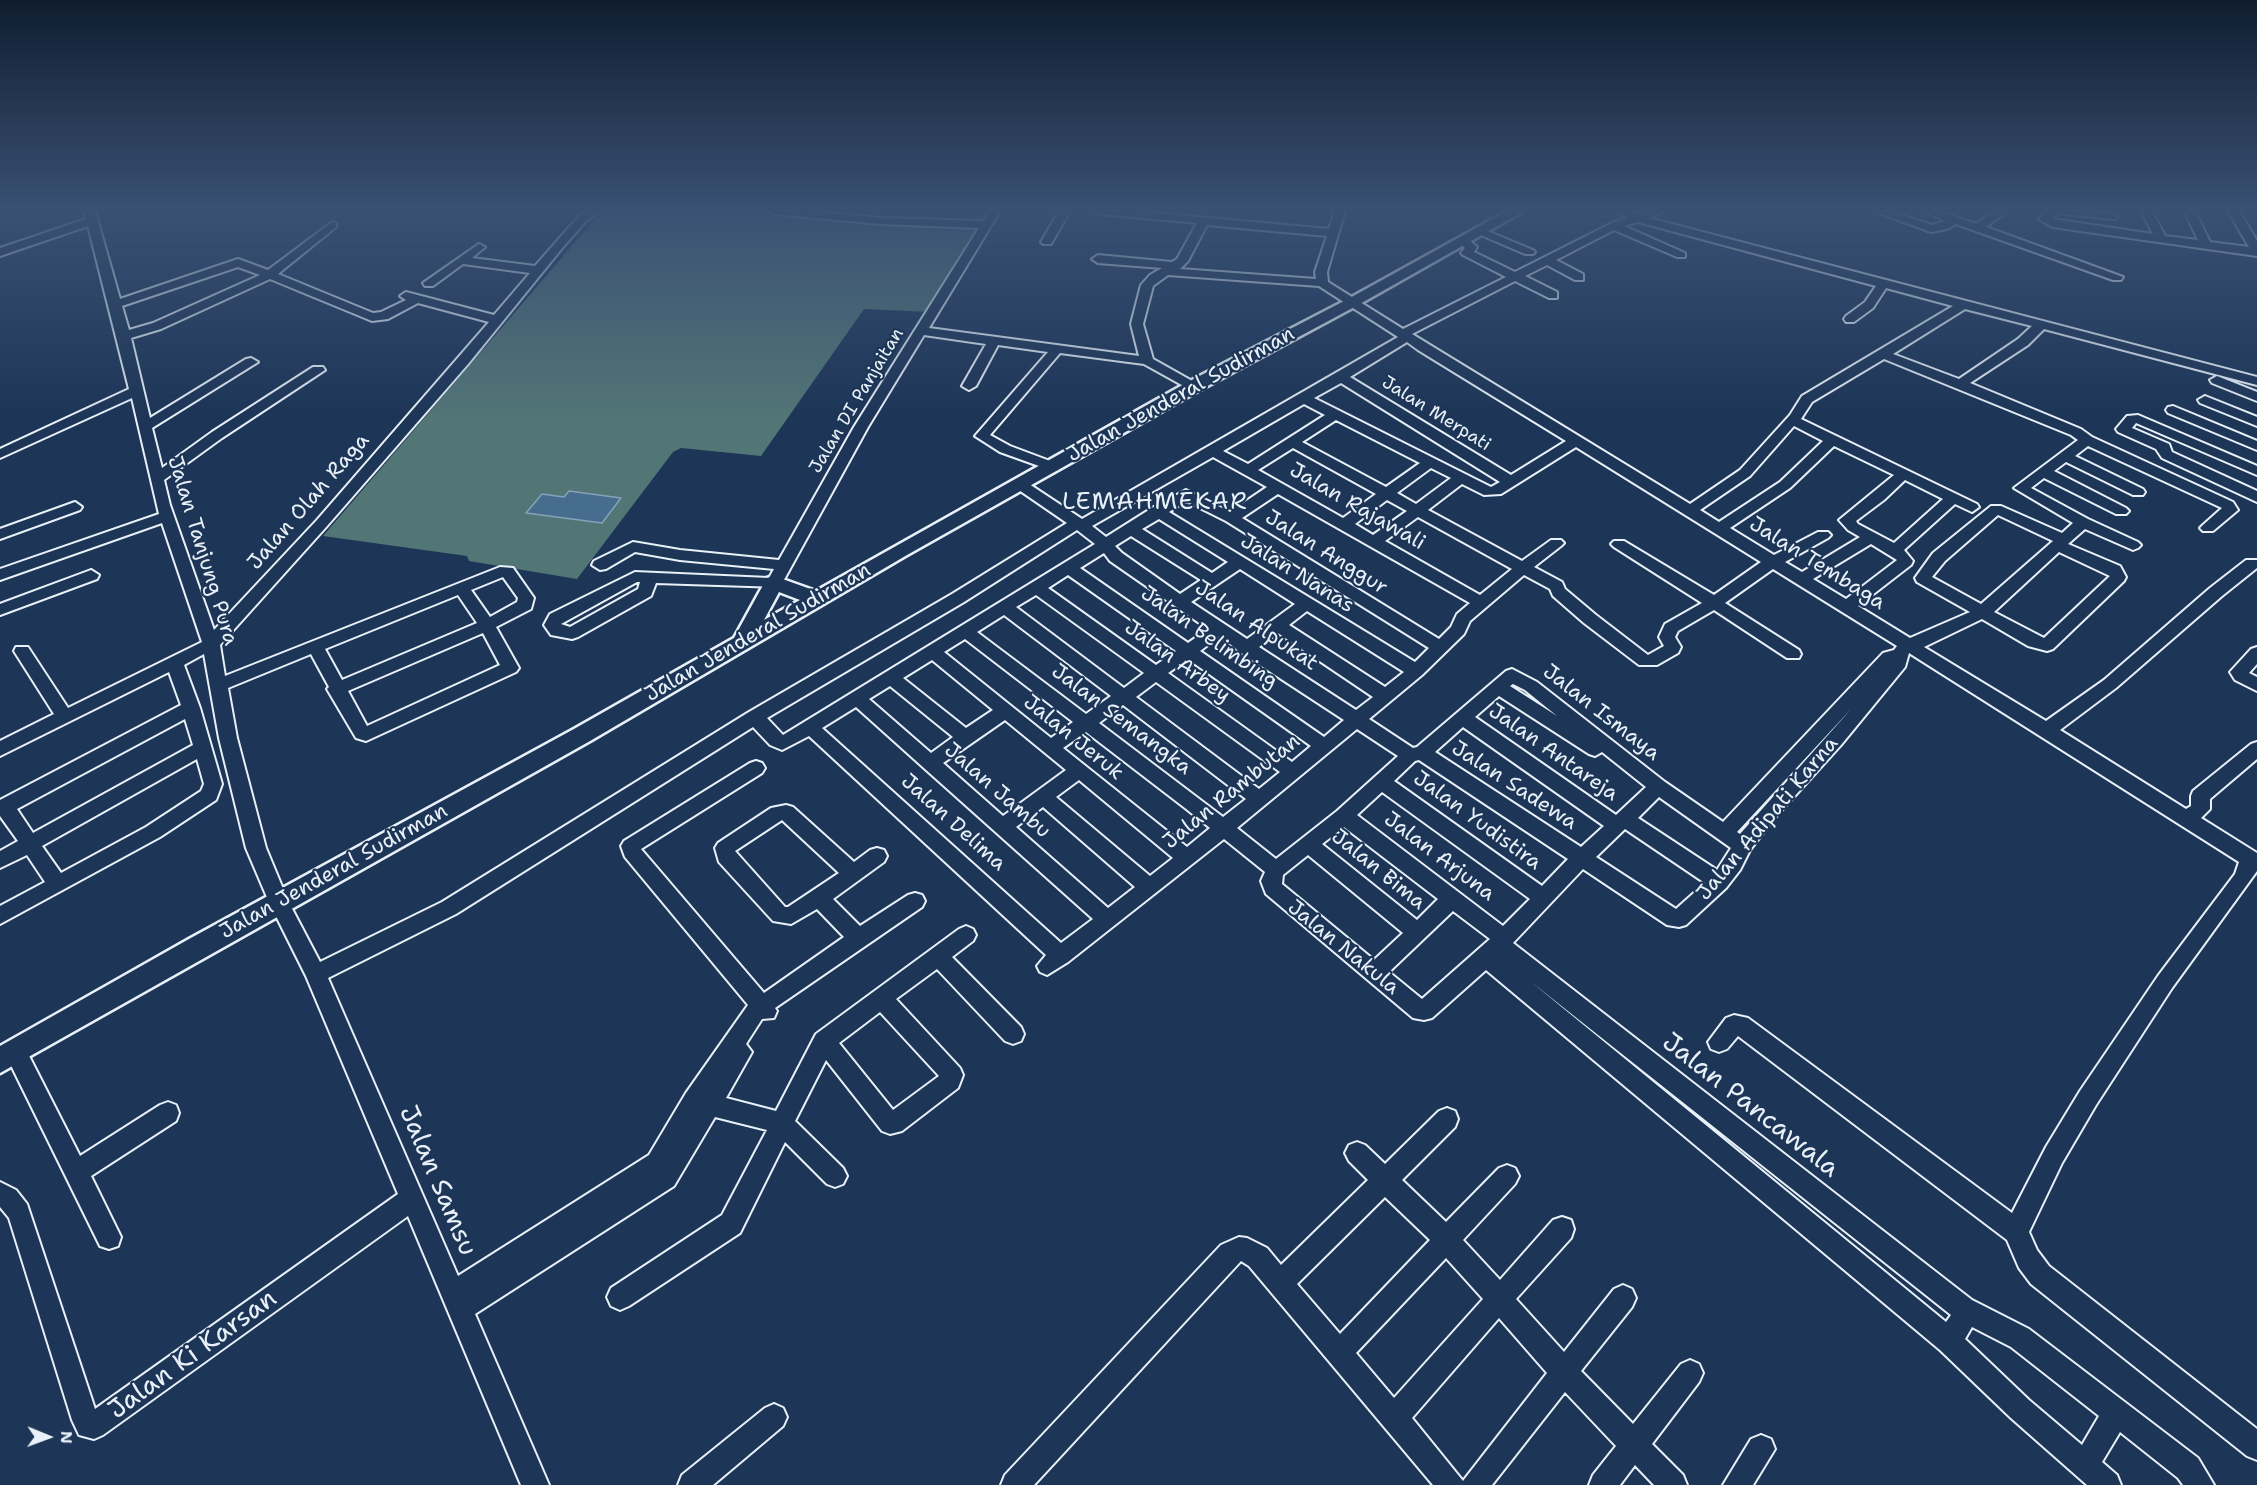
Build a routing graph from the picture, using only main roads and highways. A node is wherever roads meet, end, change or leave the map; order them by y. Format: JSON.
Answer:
{"nodes":[{"id":1,"x":1392,"y":280,"type":"edge"},
{"id":2,"x":818,"y":599,"type":"junction"},
{"id":3,"x":741,"y":644,"type":"junction"},
{"id":4,"x":8,"y":1055,"type":"edge"}],
"edges":[{"from":1,"to":2,"type":"main road","name":"Jalan Jenderal Sudirman"},
{"from":2,"to":3,"type":"main road","name":"Jalan Jenderal Sudirman"},
{"from":2,"to":3,"type":"main road"},
{"from":3,"to":4,"type":"main road","name":"Jalan Jenderal Sudirman"}]}
